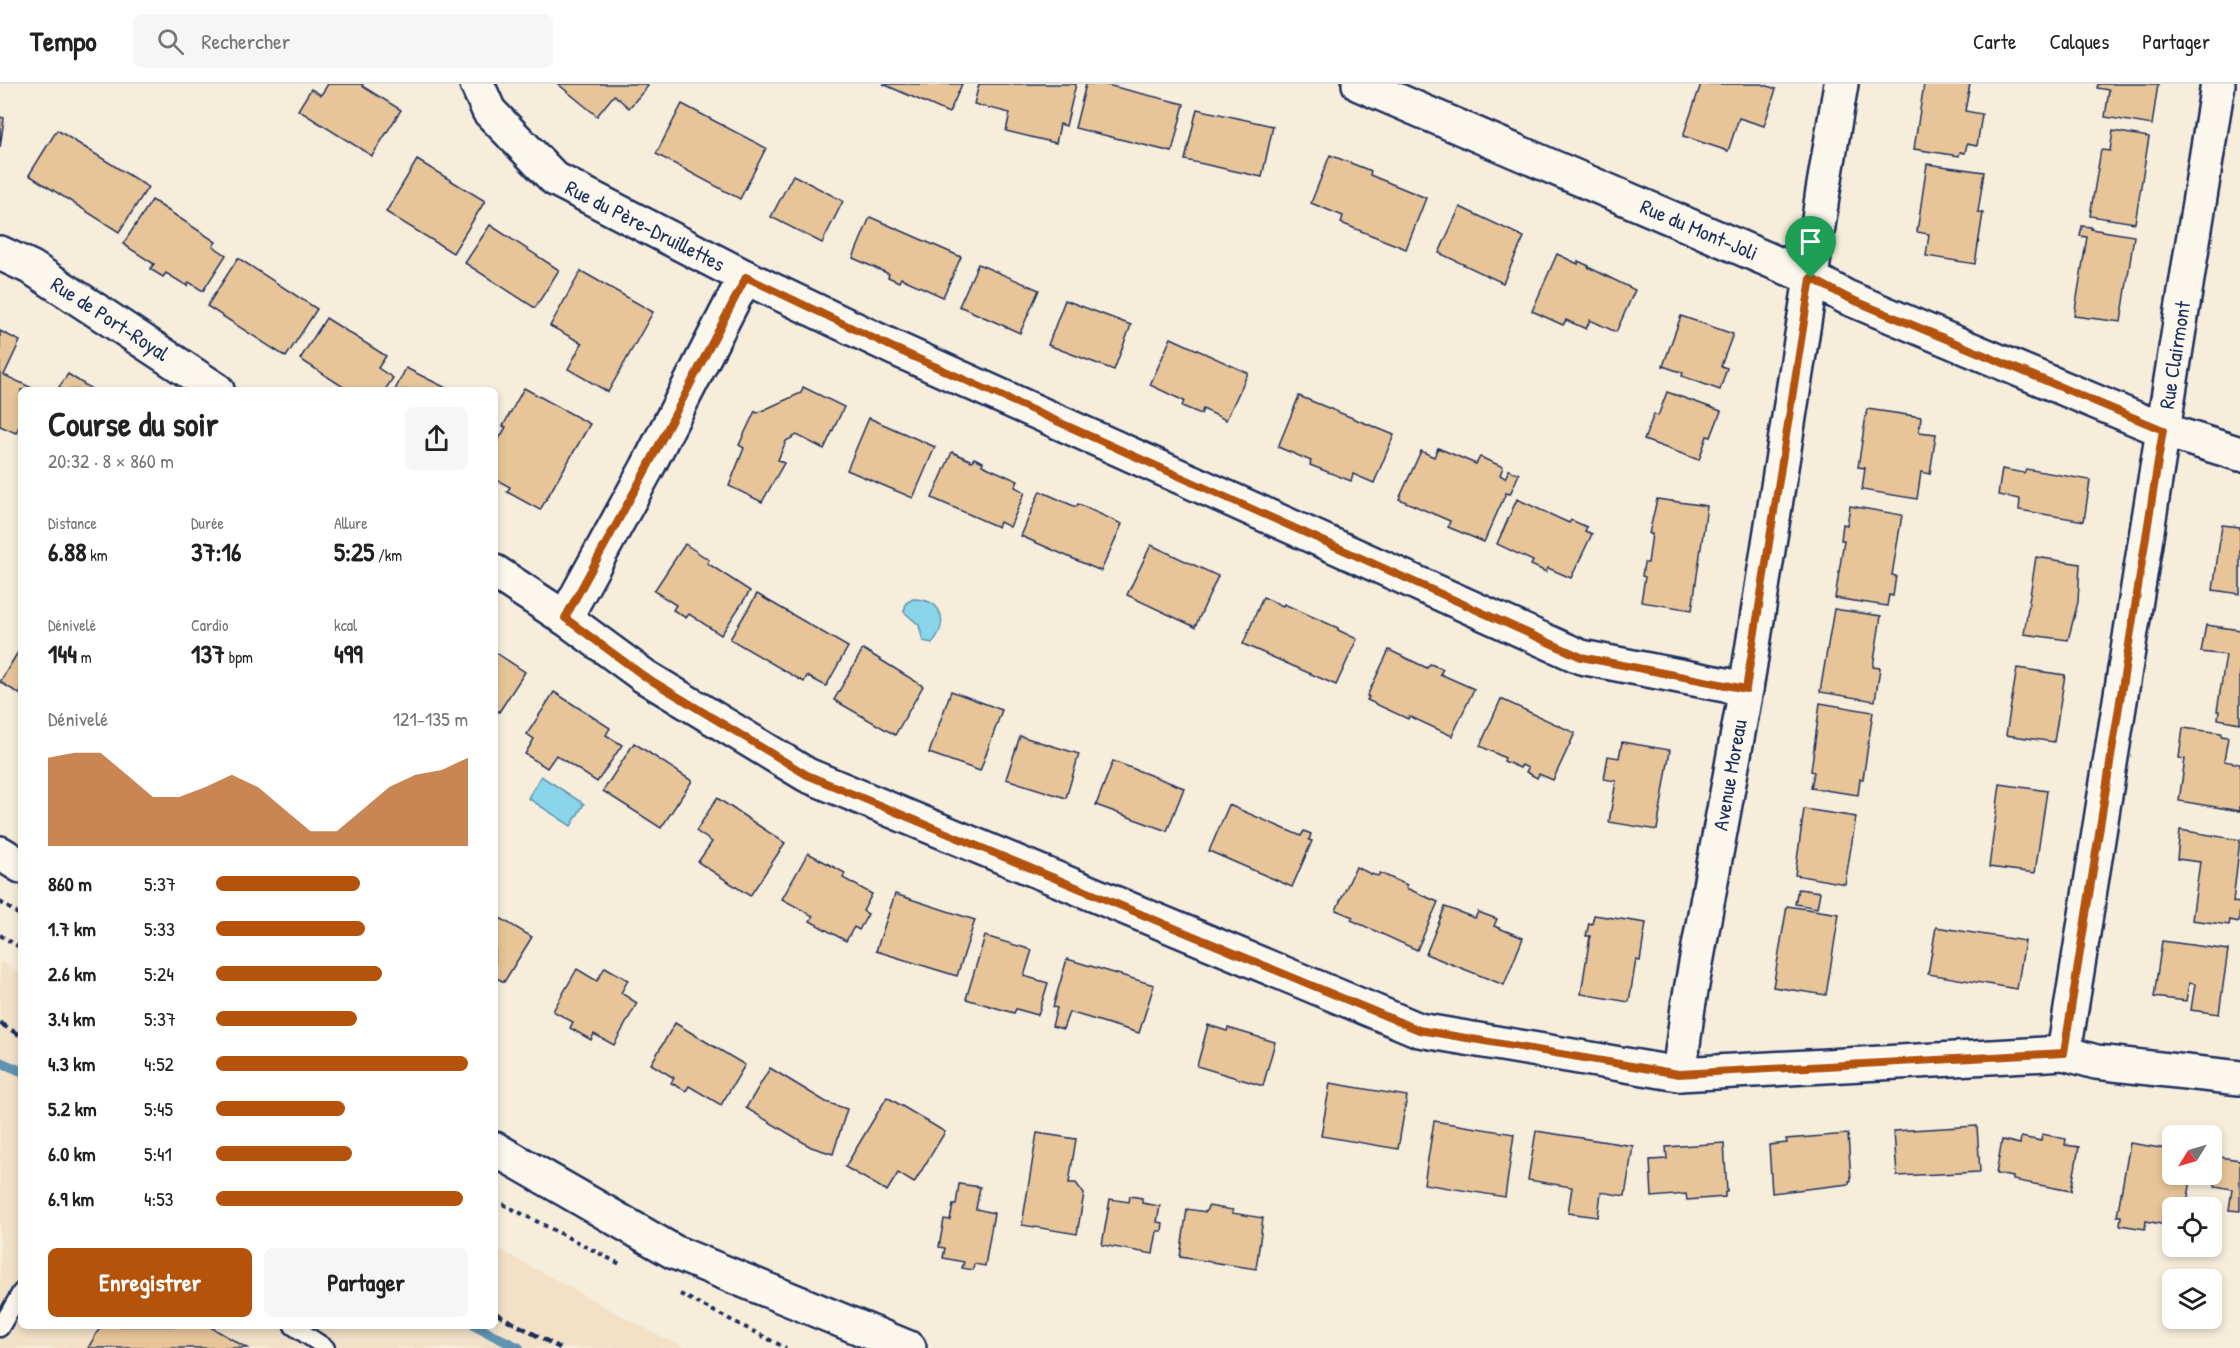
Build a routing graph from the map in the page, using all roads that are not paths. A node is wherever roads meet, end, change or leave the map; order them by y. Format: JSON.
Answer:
{"nodes":[{"id":1,"x":477,"y":84,"type":"edge"},
{"id":2,"x":1359,"y":84,"type":"edge"},
{"id":3,"x":1841,"y":84,"type":"edge"},
{"id":4,"x":2218,"y":84,"type":"edge"},
{"id":5,"x":0,"y":254,"type":"edge"},
{"id":6,"x":746,"y":277,"type":"junction"},
{"id":7,"x":1811,"y":278,"type":"junction"},
{"id":8,"x":213,"y":387,"type":"edge"},
{"id":9,"x":2163,"y":430,"type":"junction"},
{"id":10,"x":2240,"y":454,"type":"edge"},
{"id":11,"x":498,"y":574,"type":"edge"},
{"id":12,"x":565,"y":618,"type":"junction"},
{"id":13,"x":1746,"y":689,"type":"junction"},
{"id":14,"x":0,"y":853,"type":"edge"},
{"id":15,"x":18,"y":864,"type":"edge"},
{"id":16,"x":2064,"y":1053,"type":"junction"},
{"id":17,"x":1679,"y":1074,"type":"junction"},
{"id":18,"x":2240,"y":1078,"type":"edge"},
{"id":19,"x":498,"y":1151,"type":"edge"},
{"id":20,"x":18,"y":1297,"type":"edge"},
{"id":21,"x":0,"y":1328,"type":"edge"},
{"id":22,"x":298,"y":1329,"type":"edge"},
{"id":23,"x":326,"y":1348,"type":"edge"},
{"id":24,"x":909,"y":1348,"type":"edge"}],
"edges":[{"from":1,"to":6,"type":"street","name":"Rue du Père-Druillettes"},
{"from":2,"to":7,"type":"street","name":"Rue du Mont-Joli"},
{"from":3,"to":7,"type":"street","name":"Avenue Moreau"},
{"from":4,"to":9,"type":"street","name":"Rue Clairmont"},
{"from":5,"to":8,"type":"street","name":"Rue de Port-Royal"},
{"from":6,"to":12,"type":"street"},
{"from":6,"to":13,"type":"street","name":"Rue du Père-Druillettes"},
{"from":7,"to":9,"type":"street","name":"Rue du Mont-Joli"},
{"from":7,"to":13,"type":"street","name":"Avenue Moreau"},
{"from":9,"to":10,"type":"street","name":"Rue du Mont-Joli"},
{"from":9,"to":16,"type":"street","name":"Rue Clairmont"},
{"from":11,"to":12,"type":"street"},
{"from":12,"to":17,"type":"street"},
{"from":13,"to":17,"type":"street","name":"Avenue Moreau"},
{"from":14,"to":15,"type":"street"},
{"from":16,"to":17,"type":"street"},
{"from":16,"to":18,"type":"street"},
{"from":19,"to":24,"type":"street"},
{"from":20,"to":21,"type":"lane"},
{"from":22,"to":23,"type":"lane"}]}
